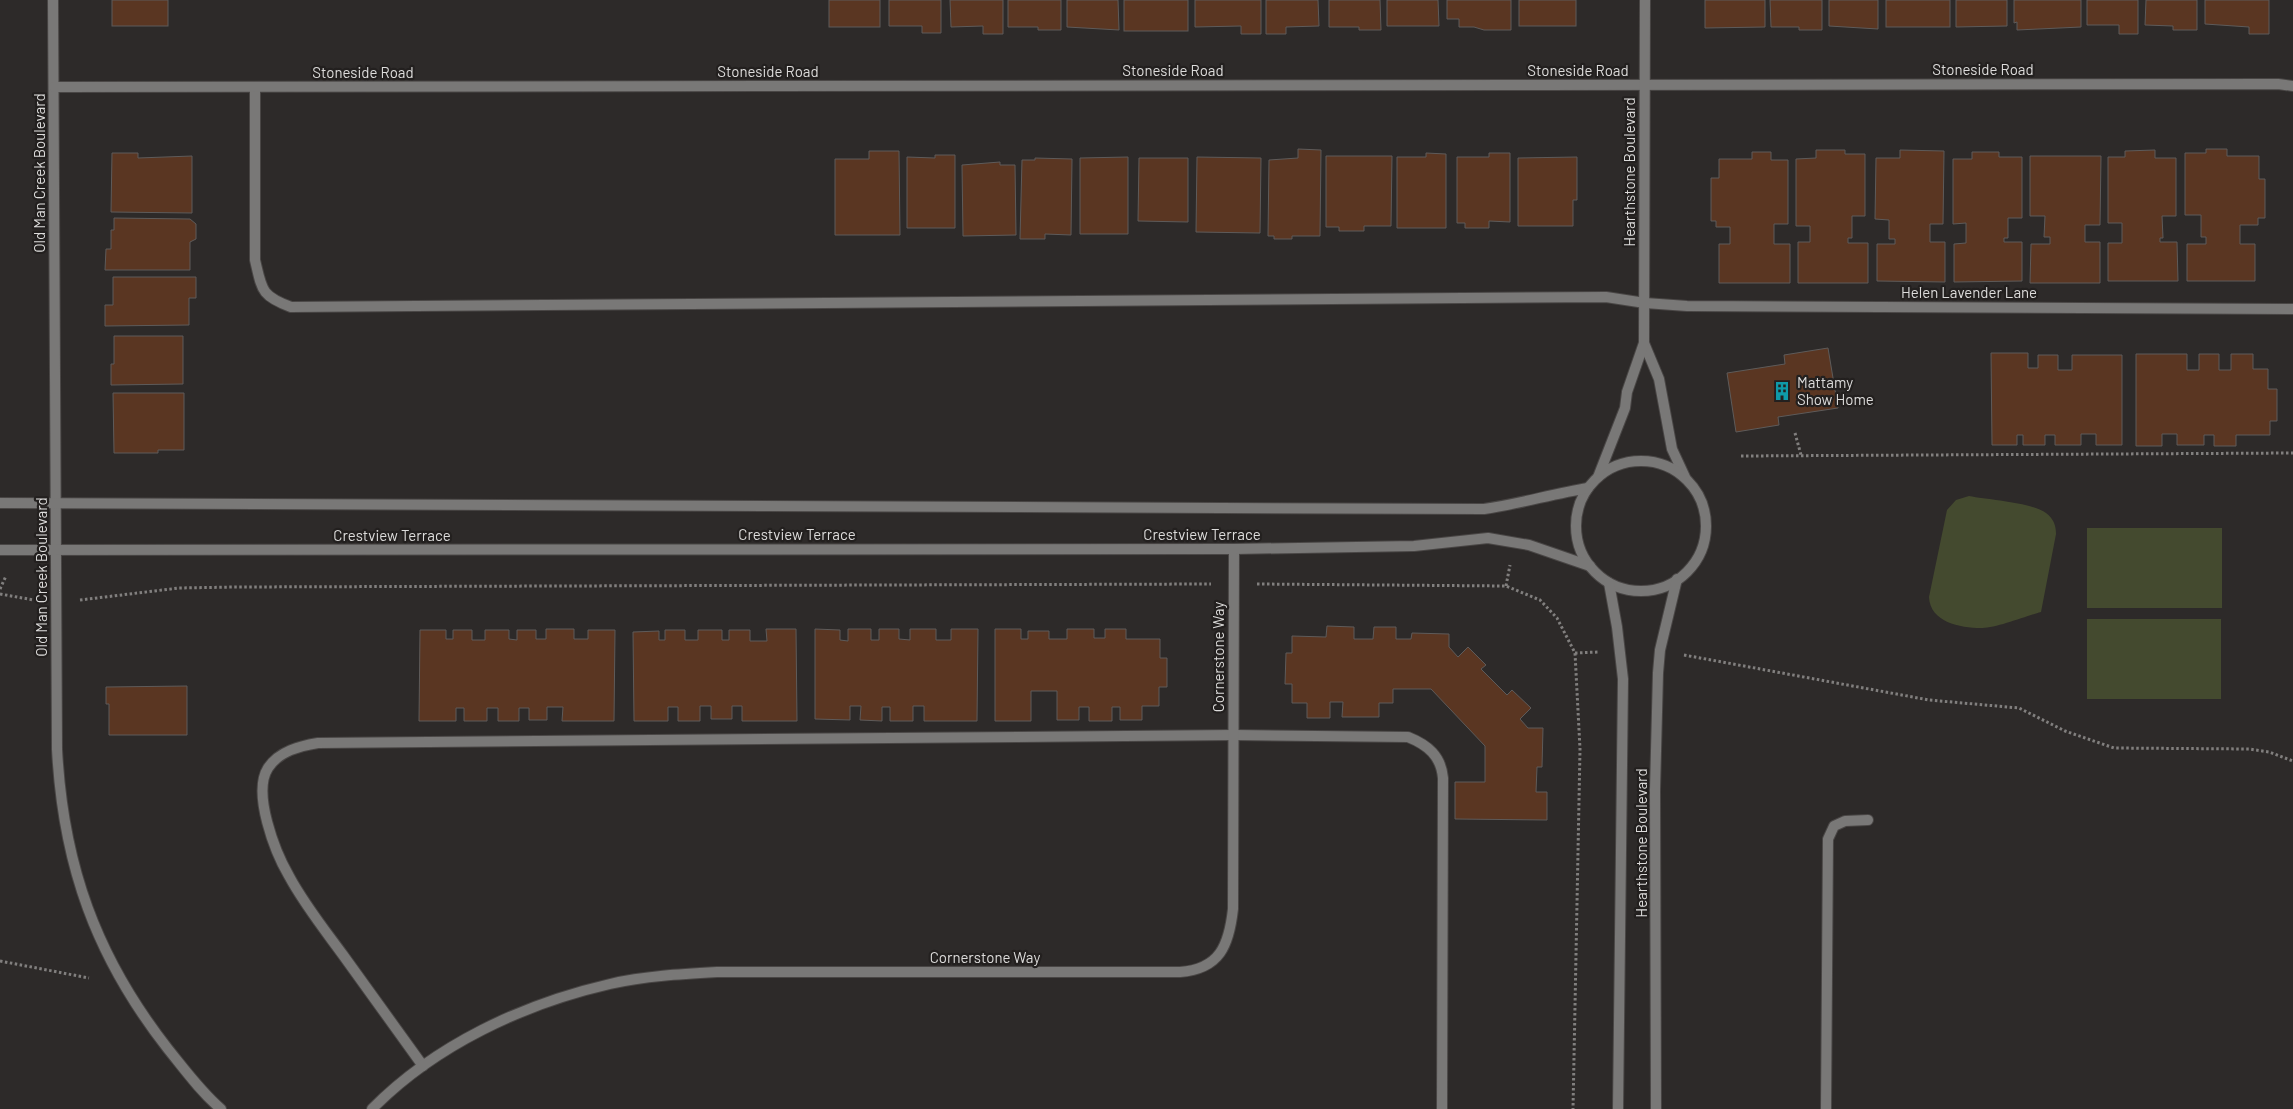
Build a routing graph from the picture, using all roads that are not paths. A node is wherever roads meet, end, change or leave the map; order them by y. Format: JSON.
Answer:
{"nodes":[{"id":1,"x":53,"y":0,"type":"edge"},
{"id":2,"x":1645,"y":0,"type":"edge"},
{"id":3,"x":1644,"y":84,"type":"junction"},
{"id":4,"x":2293,"y":86,"type":"edge"},
{"id":5,"x":54,"y":87,"type":"junction"},
{"id":6,"x":255,"y":87,"type":"junction"},
{"id":7,"x":1645,"y":303,"type":"junction"},
{"id":8,"x":2293,"y":309,"type":"edge"},
{"id":9,"x":1644,"y":343,"type":"junction"},
{"id":10,"x":1598,"y":477,"type":"junction"},
{"id":11,"x":1685,"y":477,"type":"junction"},
{"id":12,"x":1588,"y":488,"type":"junction"},
{"id":13,"x":0,"y":503,"type":"edge"},
{"id":14,"x":57,"y":503,"type":"junction"},
{"id":15,"x":1234,"y":549,"type":"junction"},
{"id":16,"x":0,"y":550,"type":"edge"},
{"id":17,"x":57,"y":550,"type":"junction"},
{"id":18,"x":1590,"y":566,"type":"junction"},
{"id":19,"x":1677,"y":579,"type":"junction"},
{"id":20,"x":1609,"y":583,"type":"junction"},
{"id":21,"x":1234,"y":735,"type":"junction"},
{"id":22,"x":1868,"y":820,"type":"dead end"},
{"id":23,"x":423,"y":1066,"type":"junction"},
{"id":24,"x":221,"y":1109,"type":"edge"},
{"id":25,"x":372,"y":1109,"type":"edge"},
{"id":26,"x":1442,"y":1109,"type":"edge"},
{"id":27,"x":1618,"y":1109,"type":"edge"},
{"id":28,"x":1656,"y":1109,"type":"edge"},
{"id":29,"x":1826,"y":1109,"type":"edge"}],
"edges":[{"from":1,"to":5,"type":"street","name":"Old Man Creek Boulevard"},
{"from":2,"to":3,"type":"street","name":"Hearthstone Boulevard"},
{"from":3,"to":4,"type":"street","name":"Stoneside Road"},
{"from":3,"to":6,"type":"street","name":"Stoneside Road"},
{"from":3,"to":7,"type":"street","name":"Hearthstone Boulevard"},
{"from":5,"to":6,"type":"street","name":"Stoneside Road"},
{"from":5,"to":14,"type":"street","name":"Old Man Creek Boulevard"},
{"from":6,"to":7,"type":"street","name":"Helen Lavender Lane"},
{"from":7,"to":8,"type":"street","name":"Helen Lavender Lane"},
{"from":7,"to":9,"type":"street","name":"Hearthstone Boulevard"},
{"from":9,"to":10,"type":"street","name":"Hearthstone Boulevard"},
{"from":9,"to":11,"type":"street","name":"Hearthstone Boulevard"},
{"from":10,"to":11,"type":"street"},
{"from":10,"to":12,"type":"street"},
{"from":11,"to":19,"type":"street"},
{"from":12,"to":14,"type":"street","name":"Crestview Terrace"},
{"from":12,"to":18,"type":"street"},
{"from":13,"to":14,"type":"street","name":"Crestview Terrace"},
{"from":14,"to":17,"type":"street","name":"Old Man Creek Boulevard"},
{"from":15,"to":17,"type":"street","name":"Crestview Terrace"},
{"from":15,"to":18,"type":"street","name":"Crestview Terrace"},
{"from":15,"to":21,"type":"street","name":"Cornerstone Way"},
{"from":16,"to":17,"type":"street","name":"Crestview Terrace"},
{"from":17,"to":24,"type":"street","name":"Old Man Creek Boulevard"},
{"from":18,"to":20,"type":"street"},
{"from":19,"to":20,"type":"street"},
{"from":19,"to":28,"type":"street","name":"Hearthstone Boulevard"},
{"from":20,"to":27,"type":"street","name":"Hearthstone Boulevard"},
{"from":21,"to":23,"type":"street","name":"Cornerstone Way"},
{"from":21,"to":23,"type":"street"},
{"from":21,"to":26,"type":"street"},
{"from":22,"to":29,"type":"street"},
{"from":23,"to":25,"type":"street","name":"Cornerstone Way"}]}
